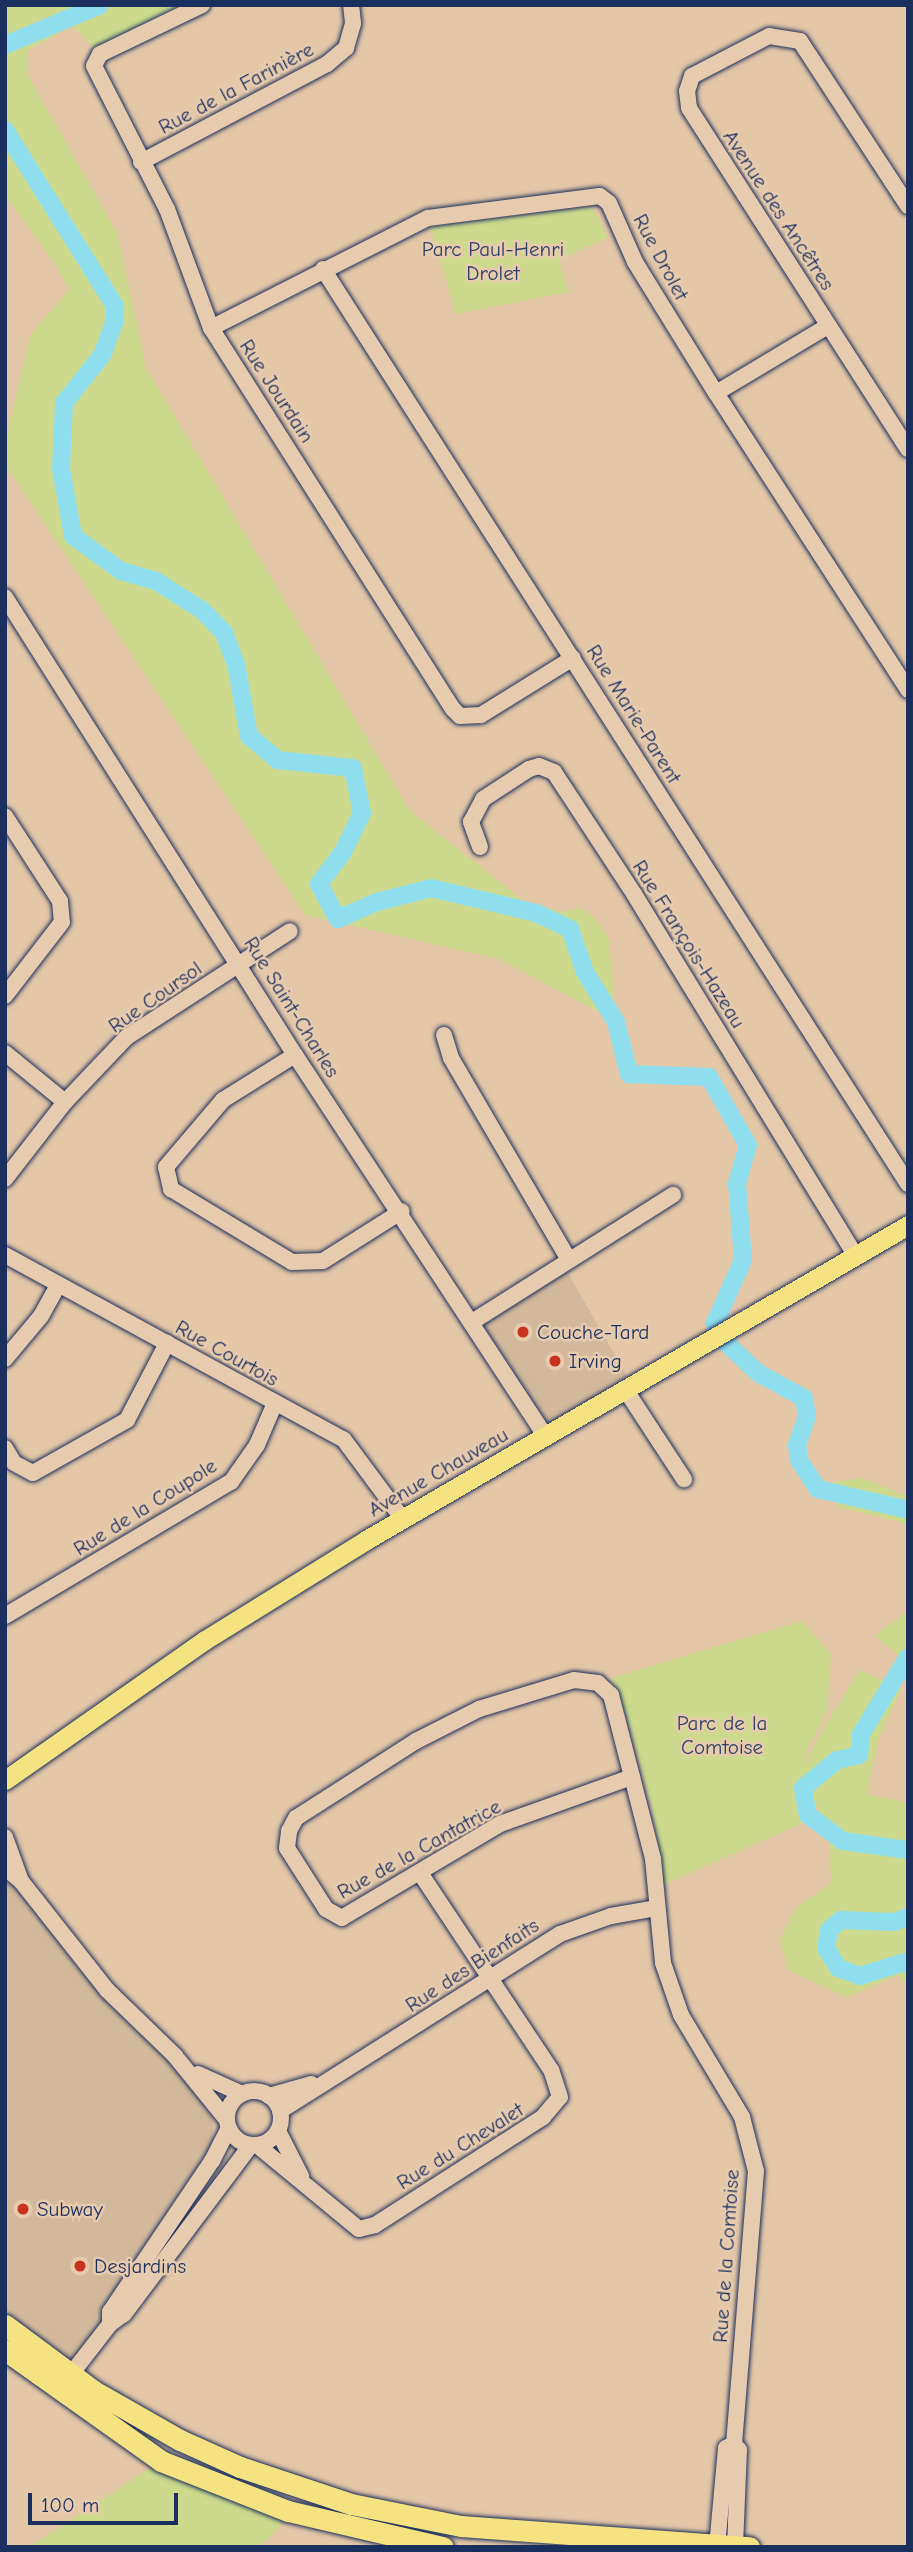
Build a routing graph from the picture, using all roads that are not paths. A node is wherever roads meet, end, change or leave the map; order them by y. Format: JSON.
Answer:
{"nodes":[{"id":1,"x":202,"y":5,"type":"edge"},
{"id":2,"x":351,"y":5,"type":"edge"},
{"id":3,"x":141,"y":162,"type":"junction"},
{"id":4,"x":908,"y":206,"type":"edge"},
{"id":5,"x":323,"y":268,"type":"junction"},
{"id":6,"x":828,"y":326,"type":"junction"},
{"id":7,"x":211,"y":328,"type":"junction"},
{"id":8,"x":716,"y":393,"type":"junction"},
{"id":9,"x":905,"y":440,"type":"edge"},
{"id":10,"x":5,"y":597,"type":"edge"},
{"id":11,"x":573,"y":658,"type":"junction"},
{"id":12,"x":908,"y":690,"type":"edge"},
{"id":13,"x":5,"y":816,"type":"edge"},
{"id":14,"x":480,"y":848,"type":"dead end"},
{"id":15,"x":290,"y":931,"type":"dead end"},
{"id":16,"x":240,"y":964,"type":"junction"},
{"id":17,"x":5,"y":996,"type":"edge"},
{"id":18,"x":444,"y":1035,"type":"dead end"},
{"id":19,"x":5,"y":1053,"type":"edge"},
{"id":20,"x":295,"y":1055,"type":"junction"},
{"id":21,"x":65,"y":1102,"type":"junction"},
{"id":22,"x":5,"y":1179,"type":"edge"},
{"id":23,"x":908,"y":1184,"type":"edge"},
{"id":24,"x":673,"y":1195,"type":"dead end"},
{"id":25,"x":401,"y":1212,"type":"junction"},
{"id":26,"x":908,"y":1225,"type":"edge"},
{"id":27,"x":5,"y":1255,"type":"edge"},
{"id":28,"x":856,"y":1256,"type":"junction"},
{"id":29,"x":569,"y":1260,"type":"junction"},
{"id":30,"x":58,"y":1285,"type":"junction"},
{"id":31,"x":472,"y":1322,"type":"junction"},
{"id":32,"x":167,"y":1343,"type":"junction"},
{"id":33,"x":5,"y":1359,"type":"edge"},
{"id":34,"x":625,"y":1389,"type":"junction"},
{"id":35,"x":275,"y":1403,"type":"junction"},
{"id":36,"x":545,"y":1437,"type":"junction"},
{"id":37,"x":5,"y":1448,"type":"edge"},
{"id":38,"x":684,"y":1479,"type":"dead end"},
{"id":39,"x":402,"y":1518,"type":"junction"},
{"id":40,"x":5,"y":1616,"type":"edge"},
{"id":41,"x":598,"y":1683,"type":"joint"},
{"id":42,"x":85,"y":1721,"type":"junction"},
{"id":43,"x":5,"y":1765,"type":"edge"},
{"id":44,"x":632,"y":1777,"type":"junction"},
{"id":45,"x":5,"y":1780,"type":"edge"},
{"id":46,"x":5,"y":1837,"type":"edge"},
{"id":47,"x":5,"y":1868,"type":"edge"},
{"id":48,"x":421,"y":1874,"type":"junction"},
{"id":49,"x":21,"y":1881,"type":"junction"},
{"id":50,"x":657,"y":1908,"type":"junction"},
{"id":51,"x":489,"y":1976,"type":"junction"},
{"id":52,"x":184,"y":2066,"type":"junction"},
{"id":53,"x":321,"y":2082,"type":"junction"},
{"id":54,"x":242,"y":2094,"type":"junction"},
{"id":55,"x":269,"y":2096,"type":"junction"},
{"id":56,"x":280,"y":2111,"type":"junction"},
{"id":57,"x":228,"y":2124,"type":"junction"},
{"id":58,"x":278,"y":2131,"type":"junction"},
{"id":59,"x":254,"y":2145,"type":"junction"},
{"id":60,"x":302,"y":2178,"type":"junction"},
{"id":61,"x":110,"y":2324,"type":"junction"},
{"id":62,"x":5,"y":2325,"type":"edge"},
{"id":63,"x":5,"y":2350,"type":"edge"},
{"id":64,"x":64,"y":2383,"type":"junction"},
{"id":65,"x":730,"y":2546,"type":"edge"},
{"id":66,"x":443,"y":2547,"type":"edge"}],
"edges":[{"from":1,"to":3,"type":"street","name":"Rue Jourdain"},
{"from":2,"to":3,"type":"street","name":"Rue de la Farinière"},
{"from":3,"to":7,"type":"street","name":"Rue Jourdain"},
{"from":4,"to":6,"type":"street","name":"Avenue des Ancêtres"},
{"from":5,"to":7,"type":"street","name":"Rue Drolet"},
{"from":5,"to":8,"type":"street","name":"Rue Drolet"},
{"from":5,"to":11,"type":"street","name":"Rue Marie-Parent"},
{"from":6,"to":8,"type":"street"},
{"from":6,"to":9,"type":"street","name":"Avenue des Ancêtres"},
{"from":7,"to":11,"type":"street","name":"Rue Jourdain"},
{"from":8,"to":12,"type":"street","name":"Rue Drolet"},
{"from":10,"to":16,"type":"street","name":"Rue Saint-Charles"},
{"from":11,"to":23,"type":"street","name":"Rue Marie-Parent"},
{"from":13,"to":17,"type":"street"},
{"from":14,"to":28,"type":"street","name":"Rue François-Hazeau"},
{"from":15,"to":16,"type":"street","name":"Rue Coursol"},
{"from":16,"to":20,"type":"street","name":"Rue Saint-Charles"},
{"from":16,"to":21,"type":"street","name":"Rue Coursol"},
{"from":18,"to":29,"type":"street"},
{"from":19,"to":21,"type":"street"},
{"from":20,"to":25,"type":"street","name":"Rue Saint-Charles"},
{"from":20,"to":25,"type":"street"},
{"from":21,"to":22,"type":"street","name":"Rue Coursol"},
{"from":24,"to":29,"type":"street"},
{"from":25,"to":31,"type":"street","name":"Rue Saint-Charles"},
{"from":26,"to":28,"type":"main road","name":"Avenue Chauveau"},
{"from":27,"to":30,"type":"street","name":"Rue Courtois"},
{"from":28,"to":34,"type":"main road","name":"Avenue Chauveau"},
{"from":29,"to":31,"type":"street"},
{"from":30,"to":32,"type":"street","name":"Rue Courtois"},
{"from":30,"to":33,"type":"street"},
{"from":31,"to":36,"type":"street","name":"Rue Saint-Charles"},
{"from":32,"to":35,"type":"street","name":"Rue Courtois"},
{"from":32,"to":37,"type":"street"},
{"from":34,"to":36,"type":"main road","name":"Avenue Chauveau"},
{"from":34,"to":38,"type":"street"},
{"from":35,"to":39,"type":"street","name":"Rue Courtois"},
{"from":35,"to":40,"type":"street","name":"Rue de la Coupole"},
{"from":36,"to":39,"type":"main road","name":"Avenue Chauveau"},
{"from":39,"to":42,"type":"main road","name":"Avenue Chauveau"},
{"from":41,"to":44,"type":"street","name":"Rue de la Comtoise"},
{"from":41,"to":48,"type":"street","name":"Rue de la Cantatrice"},
{"from":42,"to":43,"type":"main road"},
{"from":42,"to":45,"type":"main road","name":"Avenue Chauveau"},
{"from":44,"to":48,"type":"street","name":"Rue de la Cantatrice"},
{"from":44,"to":50,"type":"street","name":"Rue de la Comtoise"},
{"from":46,"to":49,"type":"street"},
{"from":47,"to":49,"type":"street"},
{"from":48,"to":51,"type":"street","name":"Rue du Chevalet"},
{"from":49,"to":52,"type":"street"},
{"from":50,"to":51,"type":"street","name":"Rue des Bienfaits"},
{"from":50,"to":65,"type":"street","name":"Rue de la Comtoise"},
{"from":51,"to":53,"type":"street","name":"Rue des Bienfaits"},
{"from":51,"to":60,"type":"street","name":"Rue du Chevalet"},
{"from":52,"to":54,"type":"street"},
{"from":52,"to":57,"type":"street"},
{"from":53,"to":55,"type":"street","name":"Rue des Bienfaits"},
{"from":53,"to":56,"type":"street","name":"Rue des Bienfaits"},
{"from":54,"to":55,"type":"street"},
{"from":54,"to":57,"type":"street"},
{"from":55,"to":56,"type":"street"},
{"from":56,"to":58,"type":"street"},
{"from":57,"to":59,"type":"street"},
{"from":57,"to":61,"type":"street"},
{"from":58,"to":59,"type":"street"},
{"from":58,"to":60,"type":"street","name":"Rue du Chevalet"},
{"from":59,"to":60,"type":"street","name":"Rue du Chevalet"},
{"from":59,"to":61,"type":"street"},
{"from":61,"to":64,"type":"street"},
{"from":62,"to":64,"type":"highway"},
{"from":63,"to":64,"type":"highway"},
{"from":64,"to":65,"type":"highway"},
{"from":64,"to":66,"type":"highway"}]}
